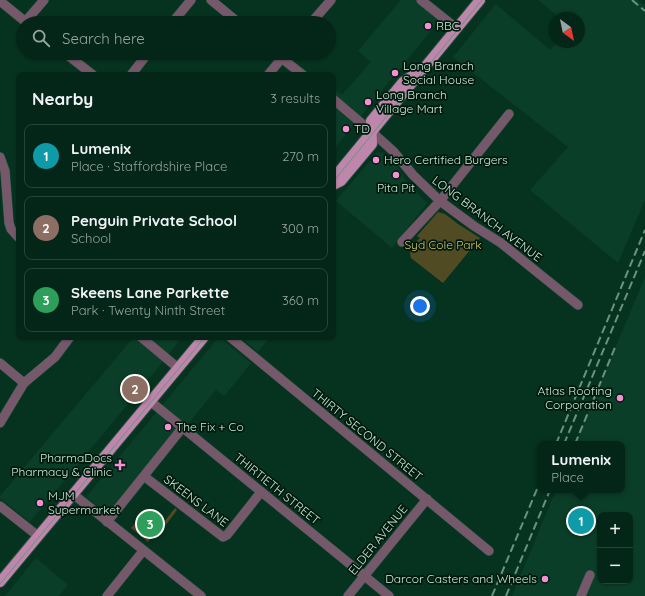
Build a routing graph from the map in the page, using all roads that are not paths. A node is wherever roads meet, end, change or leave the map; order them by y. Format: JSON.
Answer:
{"nodes":[{"id":1,"x":44,"y":0,"type":"edge"},
{"id":2,"x":191,"y":0,"type":"edge"},
{"id":3,"x":211,"y":0,"type":"edge"},
{"id":4,"x":330,"y":0,"type":"edge"},
{"id":5,"x":421,"y":0,"type":"edge"},
{"id":6,"x":480,"y":0,"type":"edge"},
{"id":7,"x":0,"y":1,"type":"edge"},
{"id":8,"x":19,"y":16,"type":"edge"},
{"id":9,"x":31,"y":16,"type":"edge"},
{"id":10,"x":178,"y":16,"type":"edge"},
{"id":11,"x":230,"y":16,"type":"edge"},
{"id":12,"x":317,"y":16,"type":"edge"},
{"id":13,"x":456,"y":28,"type":"junction"},
{"id":14,"x":74,"y":60,"type":"edge"},
{"id":15,"x":143,"y":60,"type":"edge"},
{"id":16,"x":278,"y":60,"type":"edge"},
{"id":17,"x":286,"y":60,"type":"edge"},
{"id":18,"x":89,"y":72,"type":"edge"},
{"id":19,"x":133,"y":72,"type":"edge"},
{"id":20,"x":270,"y":72,"type":"edge"},
{"id":21,"x":300,"y":72,"type":"edge"},
{"id":22,"x":336,"y":102,"type":"edge"},
{"id":23,"x":509,"y":114,"type":"dead end"},
{"id":24,"x":372,"y":132,"type":"junction"},
{"id":25,"x":0,"y":157,"type":"edge"},
{"id":26,"x":336,"y":176,"type":"edge"},
{"id":27,"x":336,"y":184,"type":"edge"},
{"id":28,"x":440,"y":201,"type":"junction"},
{"id":29,"x":16,"y":234,"type":"edge"},
{"id":30,"x":402,"y":242,"type":"dead end"},
{"id":31,"x":578,"y":305,"type":"dead end"},
{"id":32,"x":68,"y":340,"type":"edge"},
{"id":33,"x":145,"y":340,"type":"edge"},
{"id":34,"x":201,"y":340,"type":"edge"},
{"id":35,"x":234,"y":340,"type":"edge"},
{"id":36,"x":0,"y":363,"type":"edge"},
{"id":37,"x":178,"y":368,"type":"junction"},
{"id":38,"x":24,"y":383,"type":"junction"},
{"id":39,"x":150,"y":401,"type":"junction"},
{"id":40,"x":0,"y":423,"type":"edge"},
{"id":41,"x":183,"y":427,"type":"junction"},
{"id":42,"x":145,"y":477,"type":"junction"},
{"id":43,"x":261,"y":492,"type":"junction"},
{"id":44,"x":73,"y":494,"type":"junction"},
{"id":45,"x":427,"y":499,"type":"junction"},
{"id":46,"x":0,"y":506,"type":"edge"},
{"id":47,"x":107,"y":522,"type":"junction"},
{"id":48,"x":38,"y":536,"type":"junction"},
{"id":49,"x":143,"y":551,"type":"junction"},
{"id":50,"x":489,"y":551,"type":"dead end"},
{"id":51,"x":364,"y":575,"type":"junction"},
{"id":52,"x":590,"y":576,"type":"dead end"},
{"id":53,"x":0,"y":582,"type":"edge"},
{"id":54,"x":107,"y":596,"type":"edge"},
{"id":55,"x":201,"y":596,"type":"edge"},
{"id":56,"x":348,"y":596,"type":"edge"},
{"id":57,"x":389,"y":596,"type":"edge"},
{"id":58,"x":581,"y":596,"type":"edge"}],
"edges":[{"from":1,"to":9,"type":"street"},
{"from":2,"to":10,"type":"street"},
{"from":3,"to":11,"type":"street"},
{"from":4,"to":12,"type":"street"},
{"from":5,"to":13,"type":"street"},
{"from":6,"to":13,"type":"main road"},
{"from":7,"to":8,"type":"street"},
{"from":13,"to":24,"type":"main road"},
{"from":14,"to":18,"type":"street"},
{"from":15,"to":19,"type":"street"},
{"from":16,"to":20,"type":"street"},
{"from":17,"to":21,"type":"street"},
{"from":22,"to":24,"type":"street","name":"LONG BRANCH AVENUE"},
{"from":23,"to":28,"type":"street"},
{"from":24,"to":26,"type":"main road"},
{"from":24,"to":27,"type":"main road"},
{"from":24,"to":28,"type":"street","name":"LONG BRANCH AVENUE"},
{"from":25,"to":29,"type":"street"},
{"from":28,"to":30,"type":"street"},
{"from":28,"to":31,"type":"street","name":"LONG BRANCH AVENUE"},
{"from":32,"to":38,"type":"street"},
{"from":33,"to":37,"type":"street"},
{"from":34,"to":37,"type":"main road"},
{"from":35,"to":45,"type":"street","name":"THIRTY SECOND STREET"},
{"from":36,"to":38,"type":"street"},
{"from":37,"to":39,"type":"main road"},
{"from":38,"to":40,"type":"street"},
{"from":39,"to":41,"type":"street","name":"THIRTIETH STREET"},
{"from":39,"to":44,"type":"main road"},
{"from":41,"to":42,"type":"street","name":"SKEENS LANE"},
{"from":41,"to":43,"type":"street","name":"THIRTIETH STREET"},
{"from":42,"to":43,"type":"street","name":"SKEENS LANE"},
{"from":42,"to":47,"type":"street","name":"SKEENS LANE"},
{"from":43,"to":51,"type":"street","name":"THIRTIETH STREET"},
{"from":44,"to":47,"type":"street"},
{"from":44,"to":48,"type":"main road"},
{"from":45,"to":50,"type":"street","name":"THIRTY SECOND STREET"},
{"from":45,"to":51,"type":"street","name":"ELDER AVENUE"},
{"from":46,"to":48,"type":"street"},
{"from":47,"to":49,"type":"street"},
{"from":48,"to":53,"type":"main road"},
{"from":49,"to":54,"type":"street"},
{"from":49,"to":55,"type":"street"},
{"from":51,"to":56,"type":"street","name":"ELDER AVENUE"},
{"from":51,"to":57,"type":"street","name":"THIRTIETH STREET"},
{"from":52,"to":58,"type":"street"}]}
